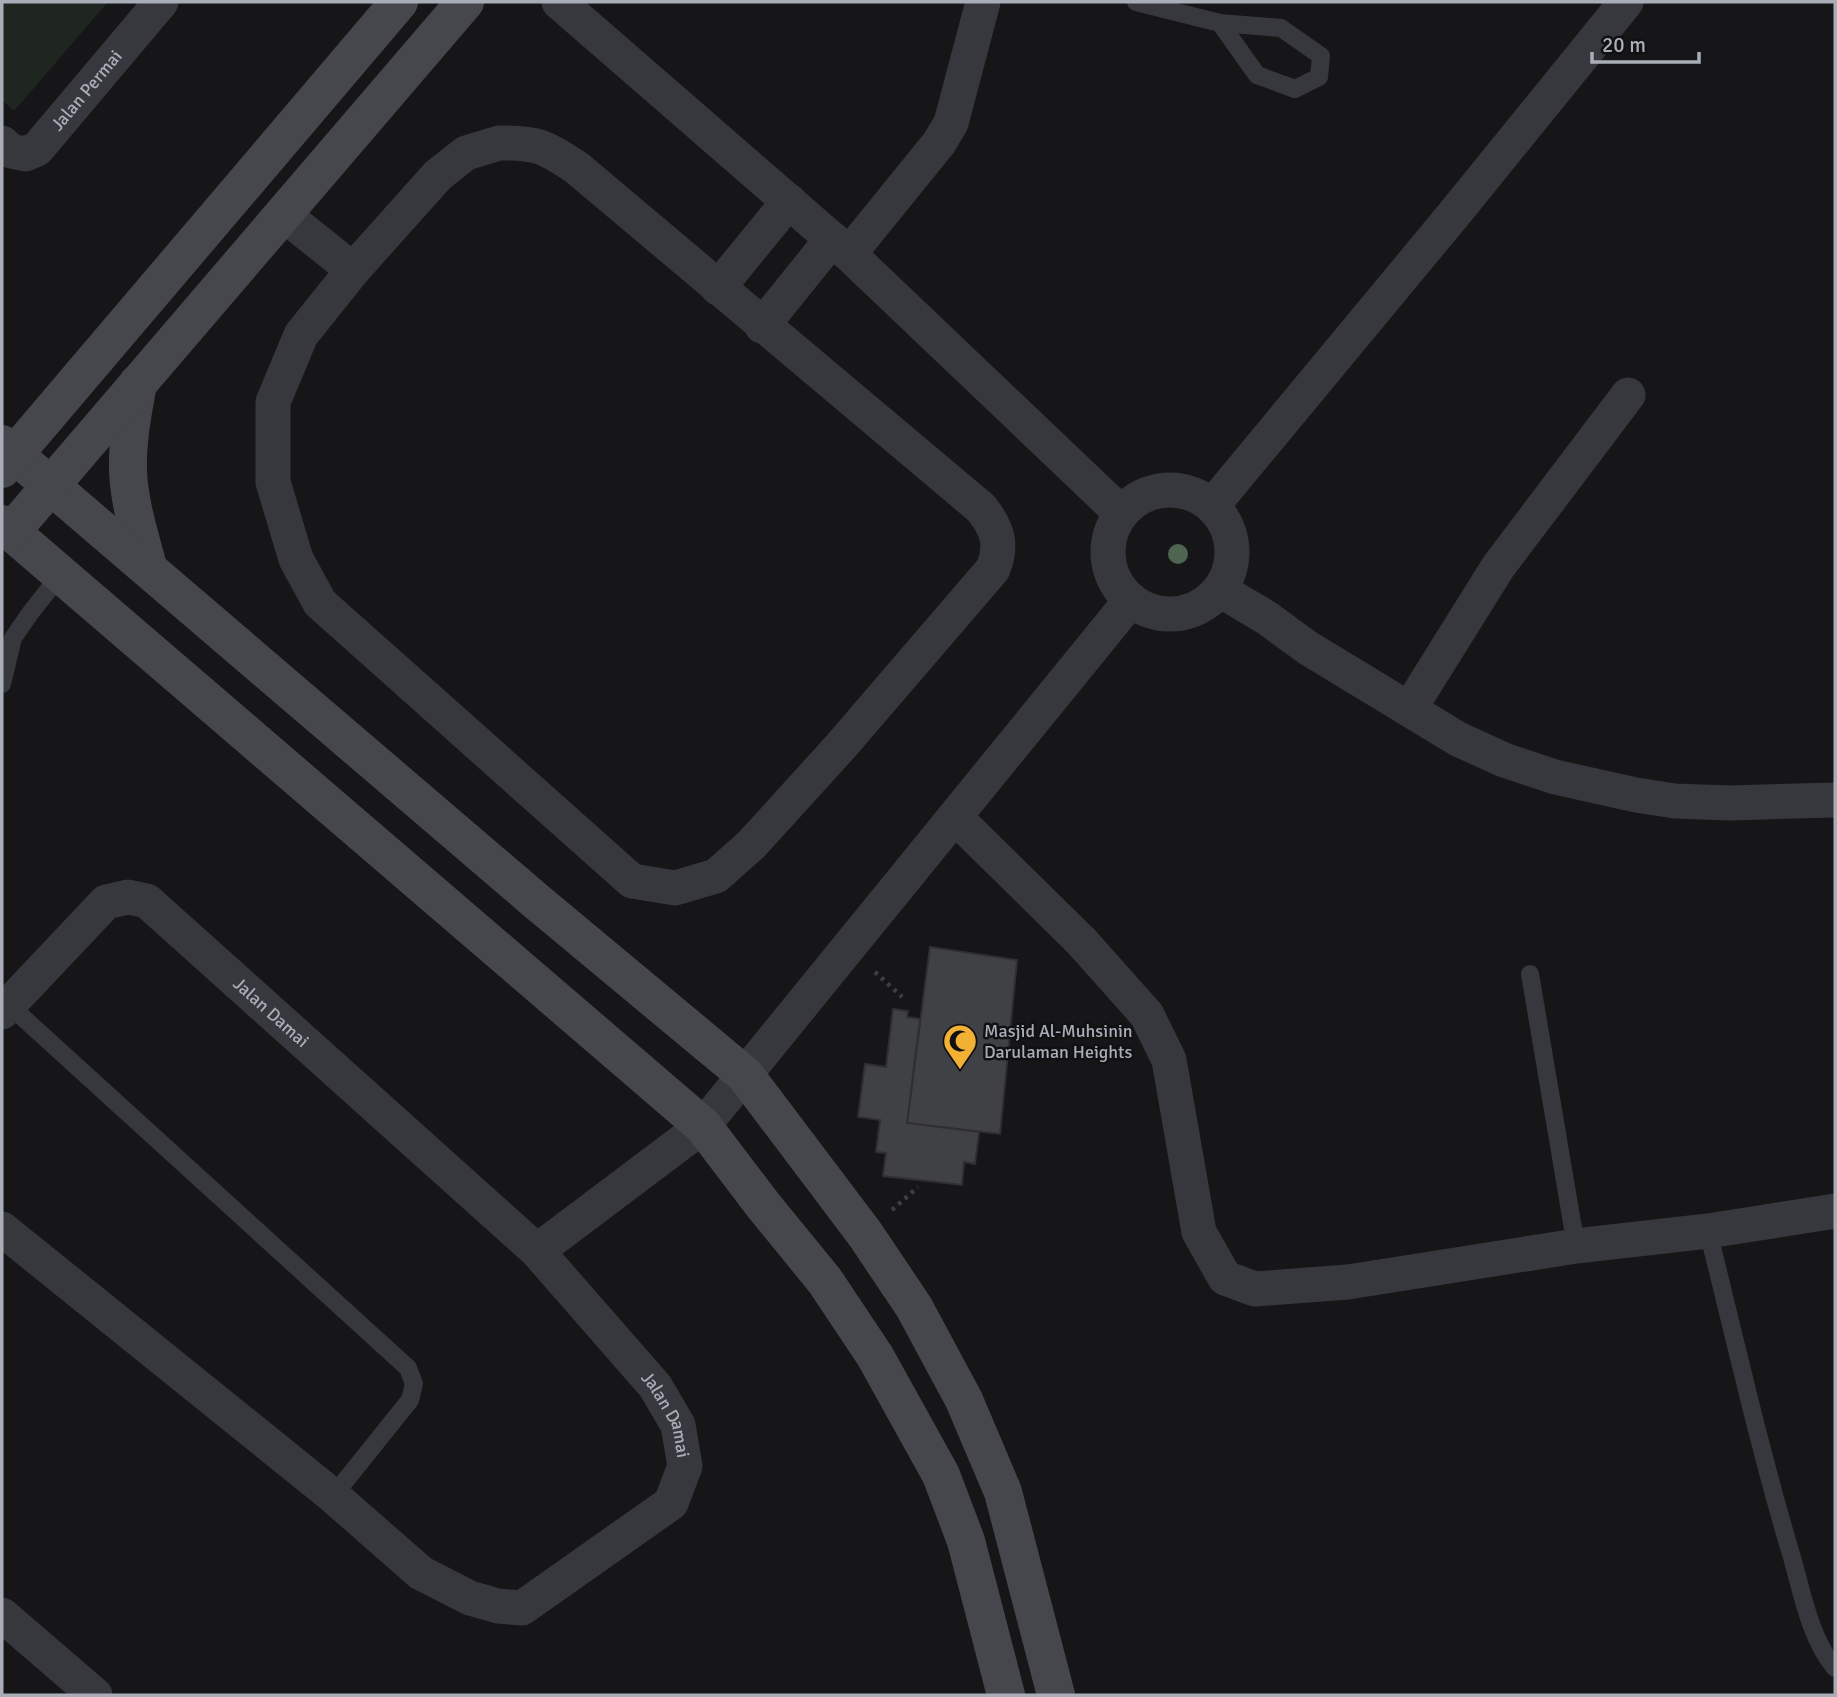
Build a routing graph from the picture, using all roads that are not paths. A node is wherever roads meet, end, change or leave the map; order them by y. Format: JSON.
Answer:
{"nodes":[{"id":1,"x":161,"y":2,"type":"edge"},
{"id":2,"x":399,"y":2,"type":"edge"},
{"id":3,"x":465,"y":2,"type":"edge"},
{"id":4,"x":559,"y":2,"type":"edge"},
{"id":5,"x":983,"y":2,"type":"edge"},
{"id":6,"x":1136,"y":2,"type":"edge"},
{"id":7,"x":1626,"y":2,"type":"edge"},
{"id":8,"x":1220,"y":23,"type":"junction"},
{"id":9,"x":2,"y":143,"type":"edge"},
{"id":10,"x":789,"y":201,"type":"junction"},
{"id":11,"x":283,"y":214,"type":"junction"},
{"id":12,"x":841,"y":246,"type":"junction"},
{"id":13,"x":353,"y":270,"type":"junction"},
{"id":14,"x":718,"y":288,"type":"junction"},
{"id":15,"x":762,"y":326,"type":"junction"},
{"id":16,"x":139,"y":381,"type":"junction"},
{"id":17,"x":1628,"y":395,"type":"dead end"},
{"id":18,"x":6,"y":455,"type":"edge"},
{"id":19,"x":50,"y":487,"type":"junction"},
{"id":20,"x":1212,"y":506,"type":"junction"},
{"id":21,"x":1121,"y":513,"type":"junction"},
{"id":22,"x":7,"y":528,"type":"edge"},
{"id":23,"x":148,"y":567,"type":"junction"},
{"id":24,"x":61,"y":574,"type":"junction"},
{"id":25,"x":1220,"y":590,"type":"junction"},
{"id":26,"x":1130,"y":600,"type":"junction"},
{"id":27,"x":2,"y":684,"type":"edge"},
{"id":28,"x":1410,"y":708,"type":"junction"},
{"id":29,"x":1835,"y":800,"type":"edge"},
{"id":30,"x":955,"y":817,"type":"junction"},
{"id":31,"x":1530,"y":974,"type":"dead end"},
{"id":32,"x":5,"y":1008,"type":"edge"},
{"id":33,"x":745,"y":1075,"type":"junction"},
{"id":34,"x":703,"y":1126,"type":"junction"},
{"id":35,"x":1835,"y":1211,"type":"edge"},
{"id":36,"x":2,"y":1228,"type":"edge"},
{"id":37,"x":1708,"y":1231,"type":"junction"},
{"id":38,"x":1576,"y":1245,"type":"junction"},
{"id":39,"x":537,"y":1251,"type":"junction"},
{"id":40,"x":333,"y":1496,"type":"junction"},
{"id":41,"x":2,"y":1615,"type":"edge"},
{"id":42,"x":1835,"y":1668,"type":"edge"},
{"id":43,"x":94,"y":1695,"type":"edge"},
{"id":44,"x":1006,"y":1695,"type":"edge"},
{"id":45,"x":1056,"y":1695,"type":"edge"}],
"edges":[{"from":1,"to":9,"type":"street","name":"Jalan Permai"},
{"from":2,"to":18,"type":"street"},
{"from":3,"to":11,"type":"street"},
{"from":4,"to":10,"type":"street"},
{"from":5,"to":12,"type":"street"},
{"from":6,"to":8,"type":"lane"},
{"from":7,"to":20,"type":"street"},
{"from":8,"to":8,"type":"lane"},
{"from":10,"to":12,"type":"street"},
{"from":10,"to":14,"type":"street"},
{"from":11,"to":13,"type":"street"},
{"from":11,"to":16,"type":"street"},
{"from":12,"to":15,"type":"street"},
{"from":12,"to":21,"type":"street"},
{"from":13,"to":14,"type":"street"},
{"from":13,"to":15,"type":"street"},
{"from":14,"to":15,"type":"street"},
{"from":16,"to":19,"type":"street"},
{"from":16,"to":23,"type":"street"},
{"from":17,"to":28,"type":"street"},
{"from":18,"to":19,"type":"street"},
{"from":19,"to":22,"type":"street"},
{"from":19,"to":23,"type":"street"},
{"from":20,"to":21,"type":"street"},
{"from":20,"to":25,"type":"street"},
{"from":21,"to":26,"type":"street"},
{"from":22,"to":24,"type":"street"},
{"from":23,"to":33,"type":"street"},
{"from":24,"to":27,"type":"lane"},
{"from":24,"to":34,"type":"street"},
{"from":25,"to":26,"type":"street"},
{"from":25,"to":28,"type":"street"},
{"from":26,"to":30,"type":"street"},
{"from":28,"to":29,"type":"street"},
{"from":30,"to":33,"type":"street"},
{"from":30,"to":38,"type":"street"},
{"from":31,"to":38,"type":"lane"},
{"from":32,"to":39,"type":"street","name":"Jalan Damai"},
{"from":32,"to":40,"type":"lane"},
{"from":33,"to":34,"type":"street"},
{"from":33,"to":45,"type":"street"},
{"from":34,"to":39,"type":"street"},
{"from":34,"to":44,"type":"street"},
{"from":35,"to":37,"type":"street"},
{"from":36,"to":40,"type":"street","name":"Jalan Damai"},
{"from":37,"to":38,"type":"street"},
{"from":37,"to":42,"type":"lane"},
{"from":39,"to":40,"type":"street","name":"Jalan Damai"},
{"from":41,"to":43,"type":"street"}]}
